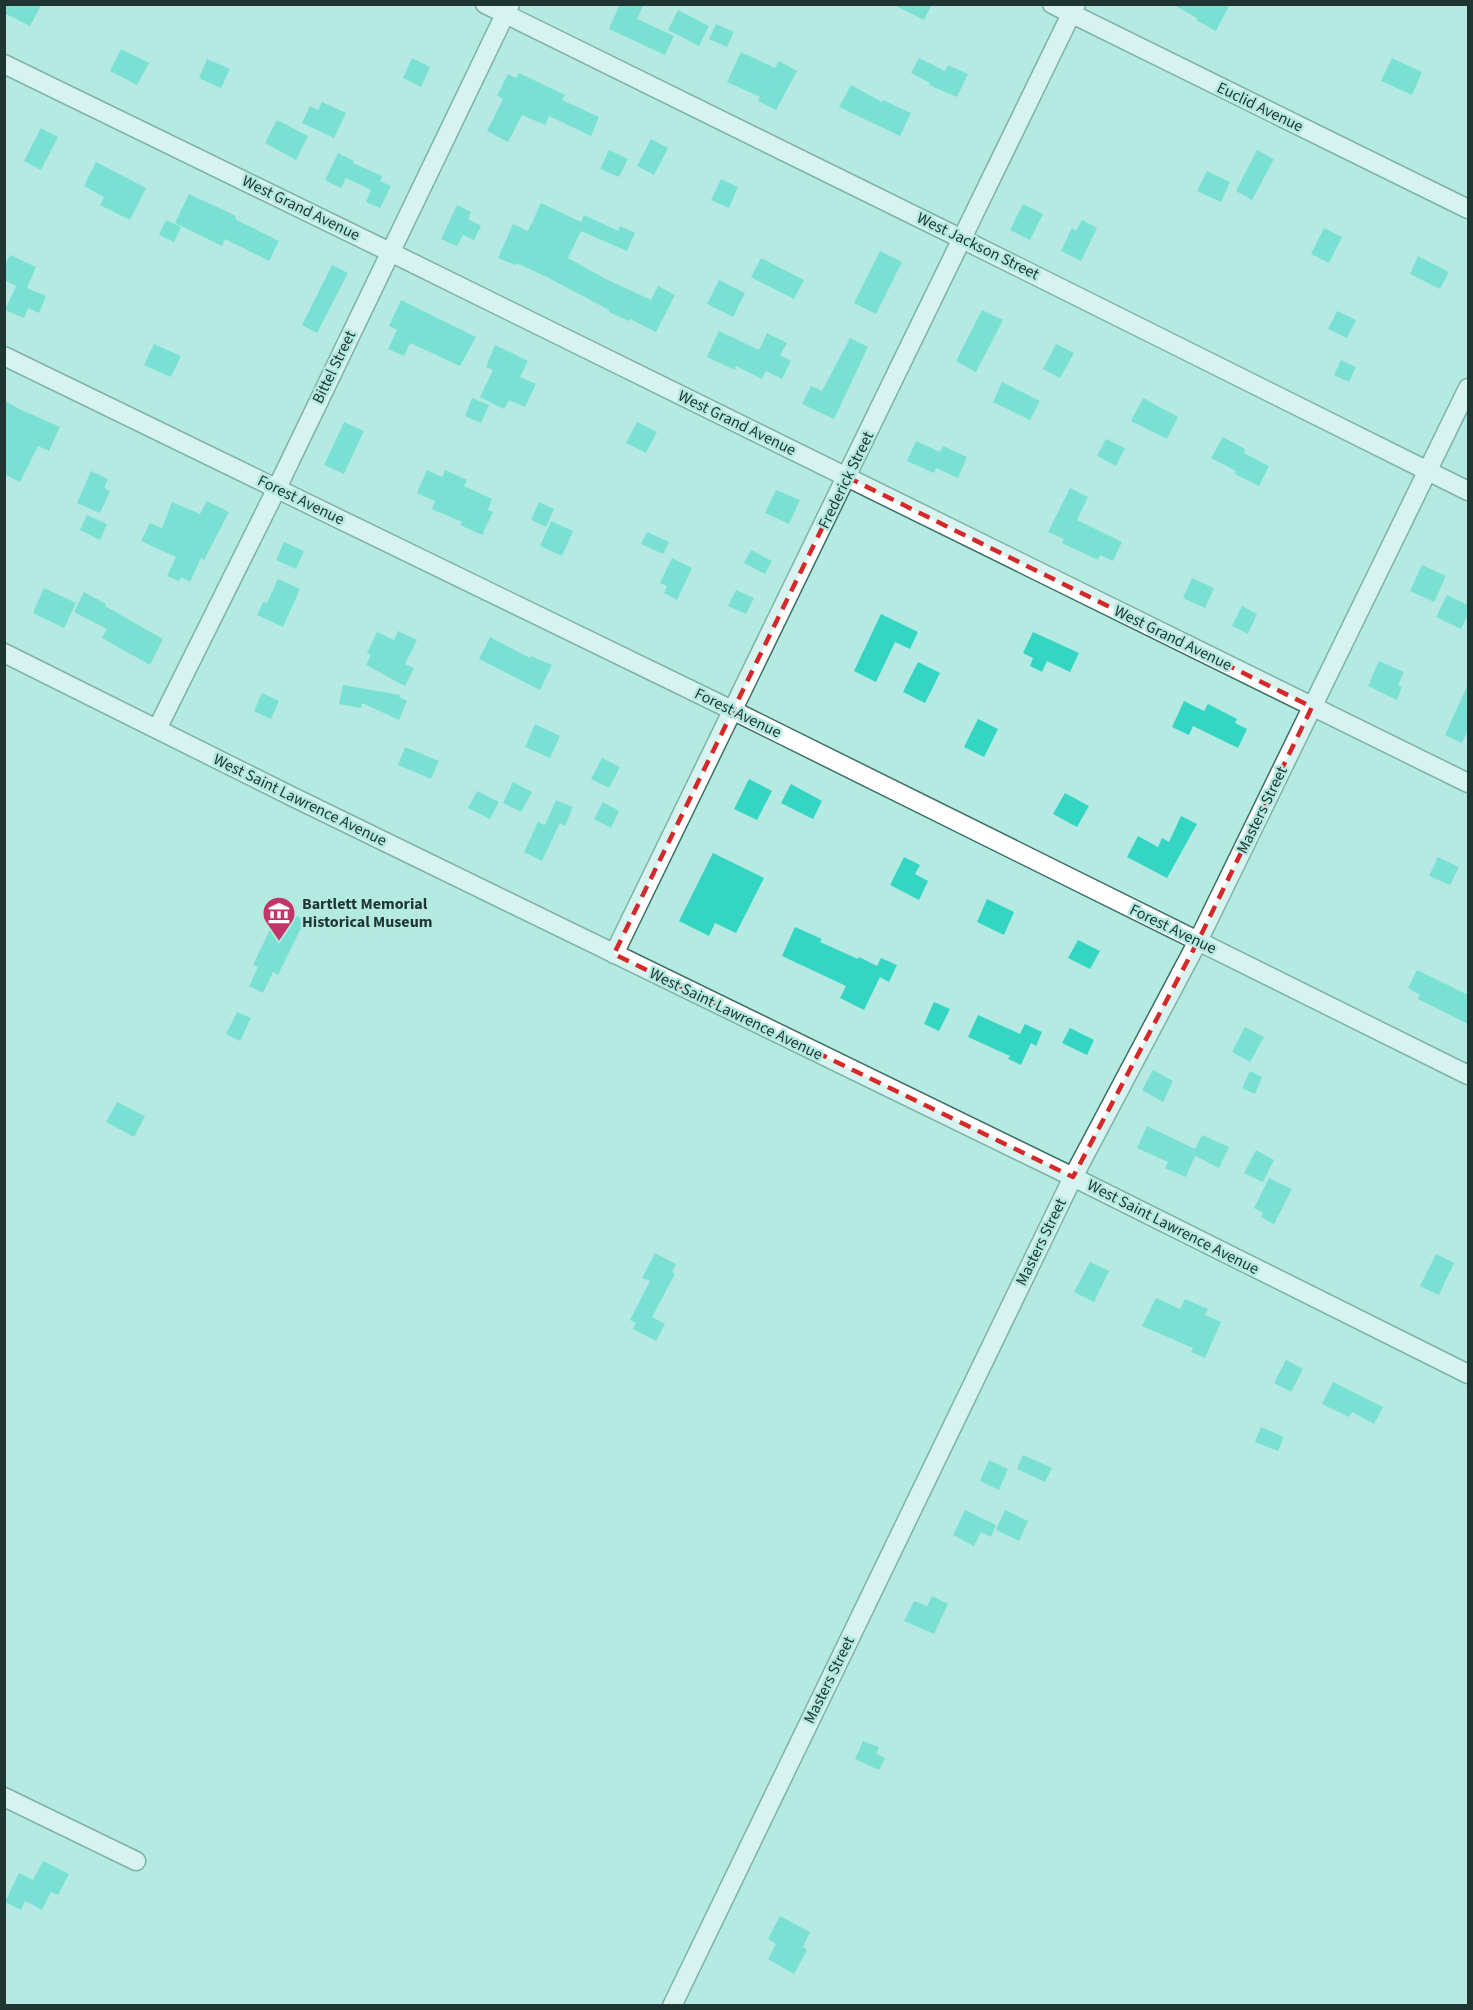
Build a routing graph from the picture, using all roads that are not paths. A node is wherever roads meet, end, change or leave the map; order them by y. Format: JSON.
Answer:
{"nodes":[{"id":1,"x":485,"y":4,"type":"edge"},
{"id":2,"x":1052,"y":4,"type":"edge"},
{"id":3,"x":507,"y":9,"type":"edge"},
{"id":4,"x":1074,"y":9,"type":"edge"},
{"id":5,"x":4,"y":64,"type":"edge"},
{"id":6,"x":1468,"y":209,"type":"edge"},
{"id":7,"x":962,"y":239,"type":"junction"},
{"id":8,"x":390,"y":252,"type":"junction"},
{"id":9,"x":4,"y":356,"type":"edge"},
{"id":10,"x":1468,"y":388,"type":"edge"},
{"id":11,"x":1428,"y":471,"type":"junction"},
{"id":12,"x":847,"y":477,"type":"junction"},
{"id":13,"x":277,"y":488,"type":"junction"},
{"id":14,"x":1468,"y":491,"type":"edge"},
{"id":15,"x":4,"y":653,"type":"edge"},
{"id":16,"x":1312,"y":706,"type":"junction"},
{"id":17,"x":734,"y":711,"type":"junction"},
{"id":18,"x":158,"y":729,"type":"junction"},
{"id":19,"x":1468,"y":783,"type":"edge"},
{"id":20,"x":1198,"y":941,"type":"junction"},
{"id":21,"x":614,"y":954,"type":"junction"},
{"id":22,"x":1468,"y":1075,"type":"edge"},
{"id":23,"x":1073,"y":1176,"type":"junction"},
{"id":24,"x":1468,"y":1374,"type":"edge"},
{"id":25,"x":4,"y":1797,"type":"edge"},
{"id":26,"x":135,"y":1861,"type":"dead end"},
{"id":27,"x":672,"y":2006,"type":"edge"}],
"edges":[{"from":1,"to":3,"type":"street","name":"West Jackson Street"},
{"from":2,"to":4,"type":"street","name":"Euclid Avenue"},
{"from":3,"to":7,"type":"street","name":"West Jackson Street"},
{"from":3,"to":8,"type":"street","name":"Bittel Street"},
{"from":4,"to":6,"type":"street","name":"Euclid Avenue"},
{"from":4,"to":7,"type":"street","name":"Frederick Street"},
{"from":5,"to":8,"type":"street","name":"West Grand Avenue"},
{"from":7,"to":11,"type":"street","name":"West Jackson Street"},
{"from":7,"to":12,"type":"street","name":"Frederick Street"},
{"from":8,"to":12,"type":"street","name":"West Grand Avenue"},
{"from":8,"to":13,"type":"street","name":"Bittel Street"},
{"from":9,"to":13,"type":"street","name":"Forest Avenue"},
{"from":10,"to":11,"type":"street","name":"Masters Street"},
{"from":11,"to":14,"type":"street","name":"West Jackson Street"},
{"from":11,"to":16,"type":"street","name":"Masters Street"},
{"from":12,"to":16,"type":"street","name":"West Grand Avenue"},
{"from":12,"to":17,"type":"street","name":"Frederick Street"},
{"from":13,"to":17,"type":"street","name":"Forest Avenue"},
{"from":13,"to":18,"type":"street","name":"Bittel Street"},
{"from":15,"to":18,"type":"street","name":"West Saint Lawrence Avenue"},
{"from":16,"to":19,"type":"street","name":"West Grand Avenue"},
{"from":16,"to":20,"type":"street","name":"Masters Street"},
{"from":17,"to":20,"type":"street","name":"Forest Avenue"},
{"from":17,"to":21,"type":"street","name":"Frederick Street"},
{"from":18,"to":21,"type":"street","name":"West Saint Lawrence Avenue"},
{"from":20,"to":22,"type":"street","name":"Forest Avenue"},
{"from":20,"to":23,"type":"street","name":"Masters Street"},
{"from":21,"to":23,"type":"street","name":"West Saint Lawrence Avenue"},
{"from":23,"to":24,"type":"street","name":"West Saint Lawrence Avenue"},
{"from":23,"to":27,"type":"street","name":"Masters Street"},
{"from":25,"to":26,"type":"street"}]}
